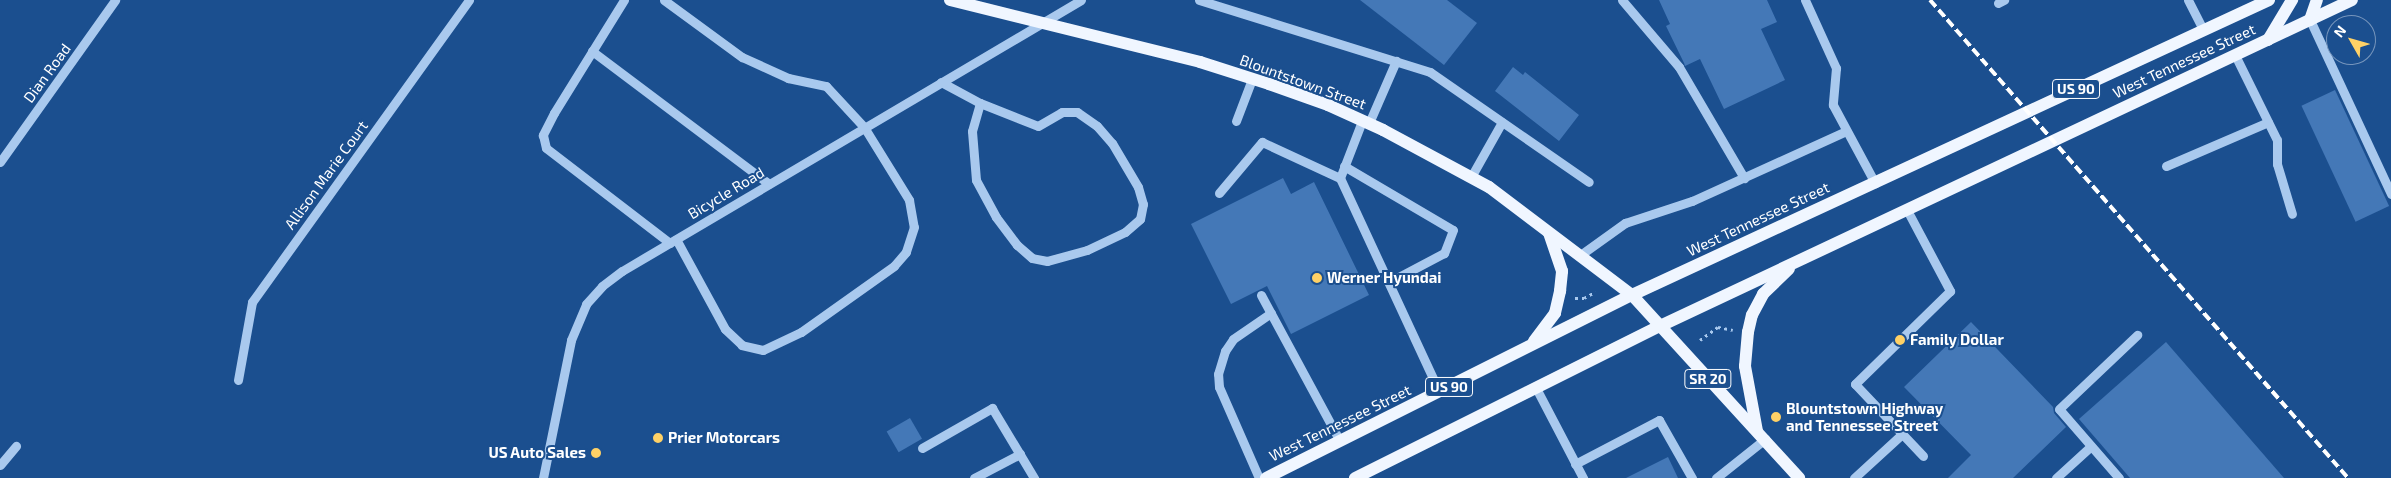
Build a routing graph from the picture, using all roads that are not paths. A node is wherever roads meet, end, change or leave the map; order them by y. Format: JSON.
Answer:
{"nodes":[{"id":1,"x":115,"y":0,"type":"edge"},
{"id":2,"x":469,"y":0,"type":"edge"},
{"id":3,"x":624,"y":0,"type":"edge"},
{"id":4,"x":664,"y":0,"type":"edge"},
{"id":5,"x":950,"y":0,"type":"edge"},
{"id":6,"x":1081,"y":0,"type":"edge"},
{"id":7,"x":1200,"y":0,"type":"edge"},
{"id":8,"x":1622,"y":0,"type":"edge"},
{"id":9,"x":2188,"y":0,"type":"edge"},
{"id":10,"x":2269,"y":0,"type":"edge"},
{"id":11,"x":2292,"y":0,"type":"edge"},
{"id":12,"x":2317,"y":0,"type":"edge"},
{"id":13,"x":2352,"y":0,"type":"edge"},
{"id":14,"x":1806,"y":2,"type":"edge"},
{"id":15,"x":2310,"y":20,"type":"junction"},
{"id":16,"x":1041,"y":22,"type":"junction"},
{"id":17,"x":2203,"y":30,"type":"junction"},
{"id":18,"x":2268,"y":40,"type":"junction"},
{"id":19,"x":592,"y":51,"type":"junction"},
{"id":20,"x":2235,"y":55,"type":"junction"},
{"id":21,"x":1396,"y":61,"type":"junction"},
{"id":22,"x":1252,"y":78,"type":"junction"},
{"id":23,"x":941,"y":82,"type":"junction"},
{"id":24,"x":980,"y":104,"type":"junction"},
{"id":25,"x":1236,"y":121,"type":"dead end"},
{"id":26,"x":1365,"y":122,"type":"junction"},
{"id":27,"x":1502,"y":122,"type":"junction"},
{"id":28,"x":2268,"y":122,"type":"junction"},
{"id":29,"x":864,"y":127,"type":"junction"},
{"id":30,"x":1846,"y":131,"type":"junction"},
{"id":31,"x":0,"y":162,"type":"edge"},
{"id":32,"x":1344,"y":166,"type":"junction"},
{"id":33,"x":2166,"y":166,"type":"dead end"},
{"id":34,"x":1471,"y":177,"type":"junction"},
{"id":35,"x":1340,"y":178,"type":"junction"},
{"id":36,"x":1744,"y":178,"type":"junction"},
{"id":37,"x":1589,"y":182,"type":"dead end"},
{"id":38,"x":1875,"y":183,"type":"junction"},
{"id":39,"x":769,"y":184,"type":"junction"},
{"id":40,"x":1219,"y":193,"type":"dead end"},
{"id":41,"x":2391,"y":194,"type":"edge"},
{"id":42,"x":1907,"y":210,"type":"junction"},
{"id":43,"x":2292,"y":214,"type":"dead end"},
{"id":44,"x":1549,"y":234,"type":"junction"},
{"id":45,"x":673,"y":241,"type":"junction"},
{"id":46,"x":1579,"y":256,"type":"junction"},
{"id":47,"x":1796,"y":262,"type":"junction"},
{"id":48,"x":1389,"y":282,"type":"junction"},
{"id":49,"x":1262,"y":295,"type":"dead end"},
{"id":50,"x":1632,"y":295,"type":"junction"},
{"id":51,"x":1271,"y":313,"type":"junction"},
{"id":52,"x":1658,"y":327,"type":"junction"},
{"id":53,"x":2137,"y":335,"type":"dead end"},
{"id":54,"x":1531,"y":346,"type":"junction"},
{"id":55,"x":238,"y":380,"type":"dead end"},
{"id":56,"x":1536,"y":388,"type":"junction"},
{"id":57,"x":1439,"y":391,"type":"junction"},
{"id":58,"x":1902,"y":434,"type":"junction"},
{"id":59,"x":1761,"y":435,"type":"junction"},
{"id":60,"x":1340,"y":440,"type":"junction"},
{"id":61,"x":16,"y":446,"type":"dead end"},
{"id":62,"x":2091,"y":446,"type":"junction"},
{"id":63,"x":922,"y":448,"type":"dead end"},
{"id":64,"x":1020,"y":454,"type":"junction"},
{"id":65,"x":1923,"y":456,"type":"dead end"},
{"id":66,"x":1575,"y":464,"type":"junction"},
{"id":67,"x":0,"y":465,"type":"edge"},
{"id":68,"x":1369,"y":475,"type":"edge"},
{"id":69,"x":543,"y":478,"type":"edge"},
{"id":70,"x":974,"y":478,"type":"edge"},
{"id":71,"x":1034,"y":478,"type":"edge"},
{"id":72,"x":1259,"y":478,"type":"edge"},
{"id":73,"x":1266,"y":478,"type":"edge"},
{"id":74,"x":1354,"y":478,"type":"edge"},
{"id":75,"x":1583,"y":478,"type":"edge"},
{"id":76,"x":1692,"y":478,"type":"edge"},
{"id":77,"x":1716,"y":478,"type":"edge"},
{"id":78,"x":1799,"y":478,"type":"edge"},
{"id":79,"x":1854,"y":478,"type":"edge"},
{"id":80,"x":2056,"y":478,"type":"edge"},
{"id":81,"x":2119,"y":478,"type":"edge"}],
"edges":[{"from":1,"to":31,"type":"street","name":"Dian Road"},
{"from":2,"to":55,"type":"street","name":"Allison Marie Court"},
{"from":3,"to":19,"type":"street"},
{"from":4,"to":29,"type":"street"},
{"from":5,"to":16,"type":"main road","name":"Blountstown Street"},
{"from":6,"to":16,"type":"street","name":"Bicycle Road"},
{"from":7,"to":21,"type":"street"},
{"from":8,"to":36,"type":"street"},
{"from":9,"to":17,"type":"street"},
{"from":10,"to":17,"type":"main road","name":"West Tennessee Street","number":"US 90"},
{"from":11,"to":18,"type":"main road"},
{"from":12,"to":15,"type":"main road"},
{"from":13,"to":15,"type":"main road","name":"West Tennessee Street","number":"US 90"},
{"from":14,"to":30,"type":"street"},
{"from":15,"to":18,"type":"main road","name":"West Tennessee Street","number":"US 90"},
{"from":15,"to":41,"type":"street"},
{"from":16,"to":22,"type":"main road","name":"Blountstown Street"},
{"from":16,"to":23,"type":"street","name":"Bicycle Road"},
{"from":17,"to":38,"type":"main road","name":"West Tennessee Street","number":"US 90"},
{"from":18,"to":20,"type":"main road","name":"West Tennessee Street","number":"US 90"},
{"from":19,"to":39,"type":"street"},
{"from":19,"to":45,"type":"street"},
{"from":20,"to":28,"type":"street"},
{"from":20,"to":42,"type":"main road","name":"West Tennessee Street","number":"US 90"},
{"from":21,"to":26,"type":"street"},
{"from":21,"to":27,"type":"street"},
{"from":22,"to":25,"type":"street"},
{"from":22,"to":26,"type":"main road","name":"Blountstown Street"},
{"from":23,"to":24,"type":"street"},
{"from":23,"to":29,"type":"street","name":"Bicycle Road"},
{"from":24,"to":24,"type":"street"},
{"from":26,"to":32,"type":"street"},
{"from":26,"to":34,"type":"main road","name":"Blountstown Street"},
{"from":27,"to":34,"type":"street"},
{"from":27,"to":37,"type":"street"},
{"from":28,"to":33,"type":"street"},
{"from":28,"to":43,"type":"street"},
{"from":29,"to":39,"type":"street","name":"Bicycle Road"},
{"from":29,"to":45,"type":"street"},
{"from":30,"to":36,"type":"street"},
{"from":30,"to":38,"type":"street"},
{"from":32,"to":35,"type":"street"},
{"from":32,"to":48,"type":"street"},
{"from":34,"to":44,"type":"main road","name":"Blountstown Street"},
{"from":35,"to":40,"type":"street"},
{"from":35,"to":48,"type":"street"},
{"from":36,"to":46,"type":"street"},
{"from":38,"to":50,"type":"main road","name":"West Tennessee Street","number":"US 90"},
{"from":39,"to":45,"type":"street","name":"Bicycle Road"},
{"from":42,"to":47,"type":"main road","name":"West Tennessee Street","number":"US 90"},
{"from":42,"to":58,"type":"street"},
{"from":44,"to":46,"type":"main road","name":"Blountstown Street"},
{"from":44,"to":54,"type":"main road"},
{"from":45,"to":69,"type":"street","name":"Bicycle Road"},
{"from":46,"to":50,"type":"main road","name":"Blountstown Street"},
{"from":47,"to":52,"type":"main road","name":"West Tennessee Street","number":"US 90"},
{"from":47,"to":59,"type":"main road"},
{"from":48,"to":57,"type":"street"},
{"from":49,"to":51,"type":"street"},
{"from":50,"to":52,"type":"main road","number":"SR 20"},
{"from":50,"to":54,"type":"main road","name":"West Tennessee Street","number":"US 90"},
{"from":51,"to":60,"type":"street"},
{"from":51,"to":72,"type":"street"},
{"from":52,"to":56,"type":"main road","name":"West Tennessee Street","number":"US 90"},
{"from":52,"to":59,"type":"main road","number":"SR 20"},
{"from":53,"to":62,"type":"street"},
{"from":54,"to":57,"type":"main road","name":"West Tennessee Street","number":"US 90"},
{"from":56,"to":66,"type":"street"},
{"from":56,"to":68,"type":"main road","name":"West Tennessee Street","number":"US 90"},
{"from":57,"to":60,"type":"main road","name":"West Tennessee Street","number":"US 90"},
{"from":58,"to":65,"type":"street"},
{"from":58,"to":79,"type":"street"},
{"from":59,"to":77,"type":"street"},
{"from":59,"to":78,"type":"main road","number":"SR 20"},
{"from":60,"to":73,"type":"main road","name":"West Tennessee Street","number":"US 90"},
{"from":61,"to":67,"type":"street"},
{"from":62,"to":80,"type":"street"},
{"from":62,"to":81,"type":"street"},
{"from":63,"to":64,"type":"street"},
{"from":64,"to":70,"type":"street"},
{"from":64,"to":71,"type":"street"},
{"from":66,"to":75,"type":"street"},
{"from":66,"to":76,"type":"street"},
{"from":68,"to":74,"type":"main road","name":"West Tennessee Street","number":"US 90"}]}
